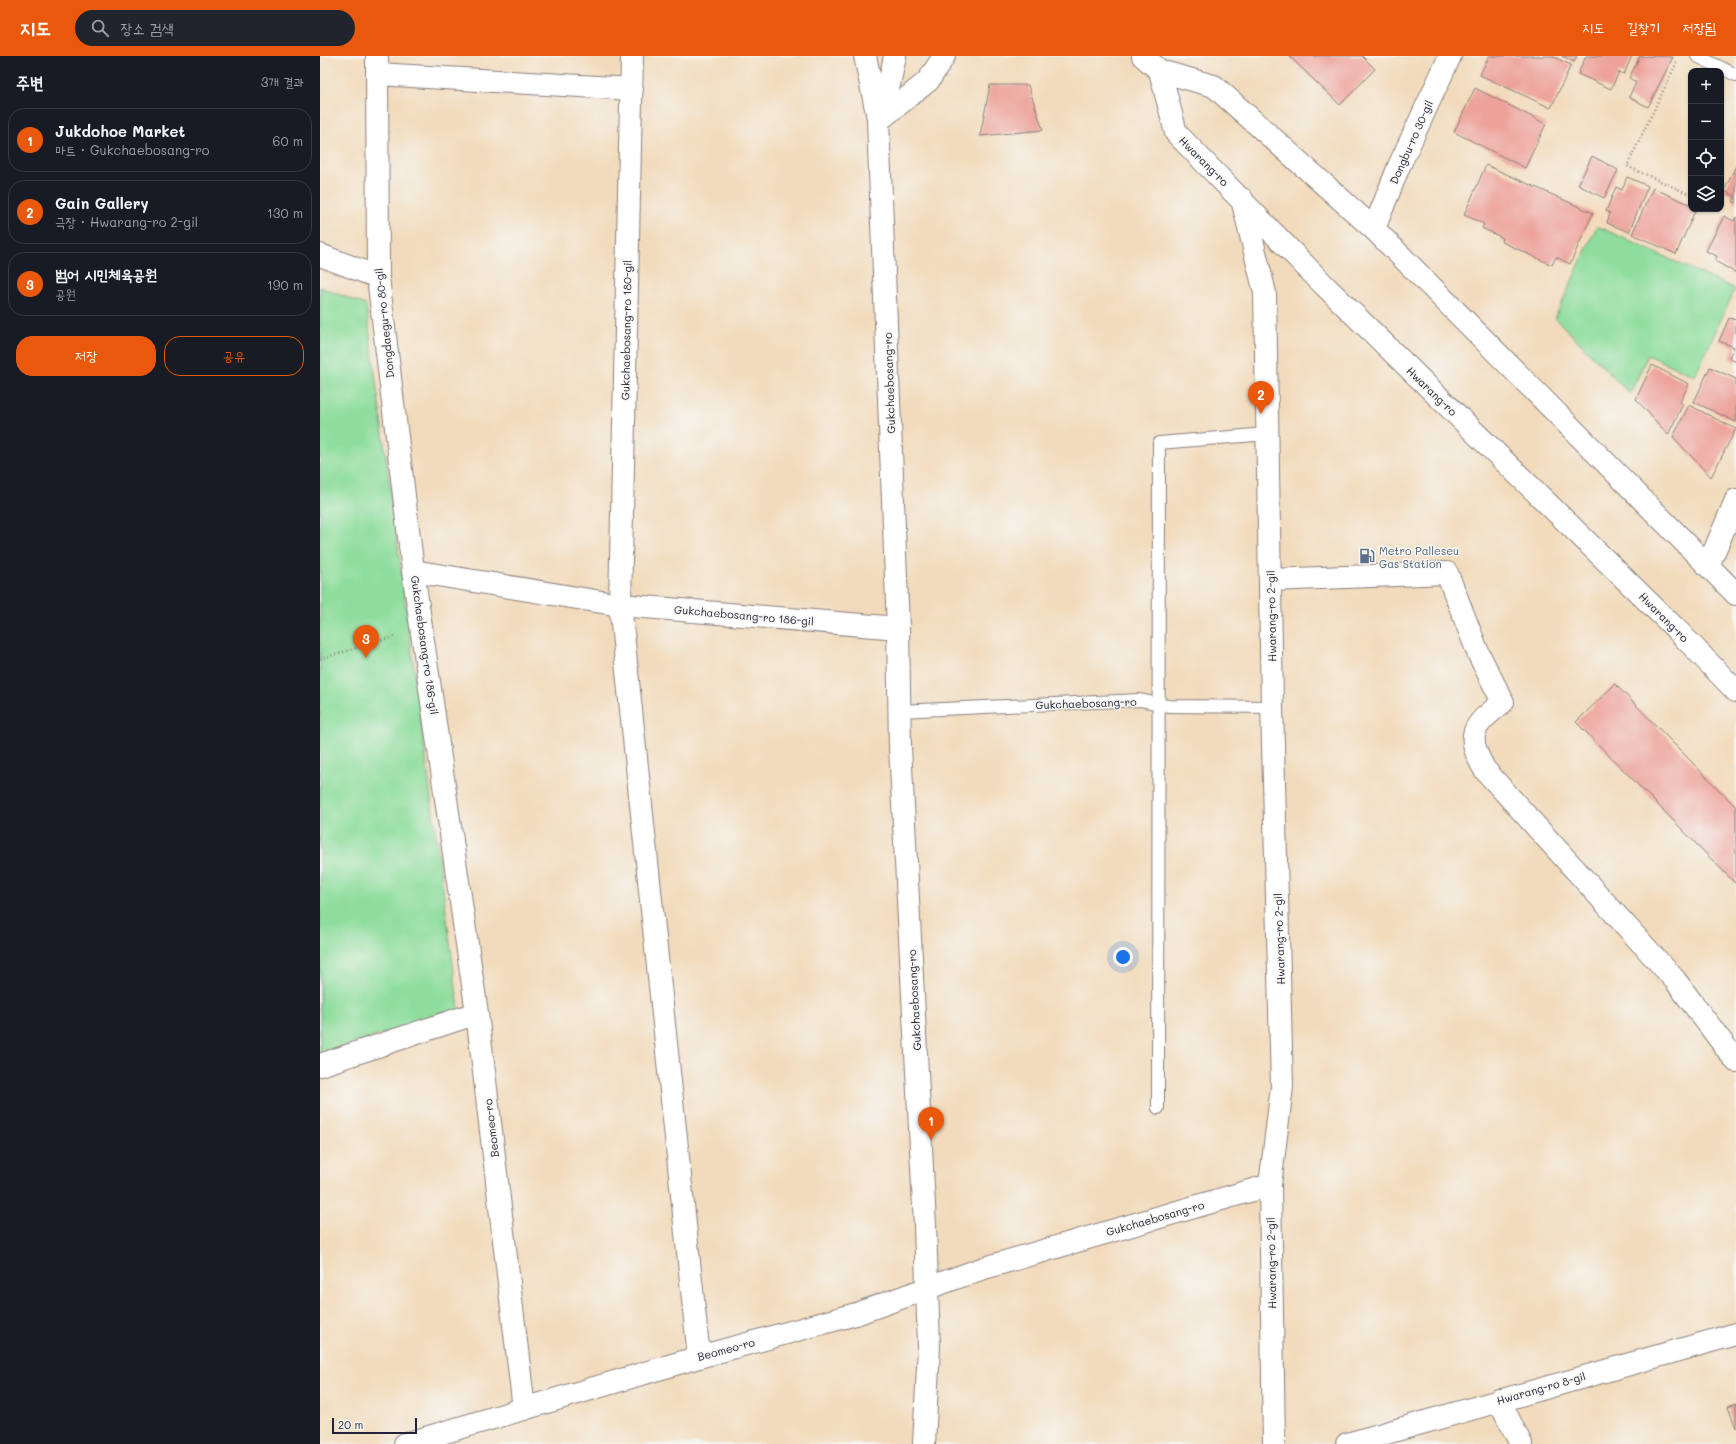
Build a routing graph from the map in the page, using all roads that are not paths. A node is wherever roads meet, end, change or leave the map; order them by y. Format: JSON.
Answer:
{"nodes":[{"id":1,"x":632,"y":56,"type":"edge"},
{"id":2,"x":865,"y":56,"type":"edge"},
{"id":3,"x":895,"y":56,"type":"edge"},
{"id":4,"x":944,"y":56,"type":"edge"},
{"id":5,"x":1143,"y":56,"type":"edge"},
{"id":6,"x":1450,"y":56,"type":"edge"},
{"id":7,"x":1697,"y":56,"type":"edge"},
{"id":8,"x":377,"y":65,"type":"edge"},
{"id":9,"x":1160,"y":71,"type":"junction"},
{"id":10,"x":1736,"y":75,"type":"edge"},
{"id":11,"x":632,"y":89,"type":"junction"},
{"id":12,"x":878,"y":121,"type":"junction"},
{"id":13,"x":1242,"y":199,"type":"junction"},
{"id":14,"x":1374,"y":229,"type":"junction"},
{"id":15,"x":320,"y":255,"type":"edge"},
{"id":16,"x":378,"y":277,"type":"junction"},
{"id":17,"x":1267,"y":434,"type":"junction"},
{"id":18,"x":1736,"y":500,"type":"edge"},
{"id":19,"x":1708,"y":566,"type":"junction"},
{"id":20,"x":413,"y":571,"type":"junction"},
{"id":21,"x":1270,"y":580,"type":"junction"},
{"id":22,"x":1736,"y":594,"type":"edge"},
{"id":23,"x":620,"y":605,"type":"junction"},
{"id":24,"x":898,"y":628,"type":"junction"},
{"id":25,"x":1736,"y":692,"type":"edge"},
{"id":26,"x":1158,"y":704,"type":"junction"},
{"id":27,"x":1272,"y":707,"type":"junction"},
{"id":28,"x":900,"y":711,"type":"junction"},
{"id":29,"x":477,"y":1013,"type":"junction"},
{"id":30,"x":1736,"y":1061,"type":"edge"},
{"id":31,"x":320,"y":1065,"type":"edge"},
{"id":32,"x":1158,"y":1108,"type":"dead end"},
{"id":33,"x":1270,"y":1185,"type":"junction"},
{"id":34,"x":927,"y":1289,"type":"junction"},
{"id":35,"x":1736,"y":1334,"type":"edge"},
{"id":36,"x":699,"y":1357,"type":"junction"},
{"id":37,"x":1500,"y":1400,"type":"junction"},
{"id":38,"x":524,"y":1409,"type":"junction"},
{"id":39,"x":442,"y":1439,"type":"edge"},
{"id":40,"x":405,"y":1444,"type":"edge"},
{"id":41,"x":924,"y":1444,"type":"edge"},
{"id":42,"x":1274,"y":1444,"type":"edge"},
{"id":43,"x":1347,"y":1444,"type":"edge"},
{"id":44,"x":1521,"y":1444,"type":"edge"}],
"edges":[{"from":1,"to":11,"type":"street","name":"Gukchaebosang-ro 180-gil"},
{"from":2,"to":12,"type":"street"},
{"from":3,"to":12,"type":"street","name":"Gukchaebosang-ro"},
{"from":4,"to":12,"type":"street"},
{"from":5,"to":9,"type":"street"},
{"from":6,"to":14,"type":"street","name":"Dongbu-ro 30-gil"},
{"from":7,"to":10,"type":"lane"},
{"from":8,"to":11,"type":"street","name":"Dongdaegu-ro 80-gil"},
{"from":8,"to":16,"type":"street","name":"Dongdaegu-ro 80-gil"},
{"from":9,"to":13,"type":"street","name":"Hwarang-ro"},
{"from":9,"to":14,"type":"street"},
{"from":11,"to":23,"type":"street","name":"Gukchaebosang-ro 180-gil"},
{"from":12,"to":24,"type":"street","name":"Gukchaebosang-ro"},
{"from":13,"to":17,"type":"street","name":"Hwarang-ro 2-gil"},
{"from":13,"to":25,"type":"street","name":"Hwarang-ro"},
{"from":14,"to":19,"type":"street"},
{"from":15,"to":16,"type":"street"},
{"from":16,"to":20,"type":"street","name":"Dongdaegu-ro 80-gil"},
{"from":17,"to":21,"type":"street","name":"Hwarang-ro 2-gil"},
{"from":17,"to":26,"type":"lane"},
{"from":18,"to":19,"type":"street"},
{"from":19,"to":22,"type":"street"},
{"from":20,"to":23,"type":"street","name":"Gukchaebosang-ro 186-gil"},
{"from":20,"to":29,"type":"street","name":"Gukchaebosang-ro 186-gil"},
{"from":21,"to":27,"type":"street","name":"Hwarang-ro 2-gil"},
{"from":21,"to":30,"type":"street"},
{"from":23,"to":24,"type":"street","name":"Gukchaebosang-ro 186-gil"},
{"from":23,"to":36,"type":"street","name":"Gukchaebosang-ro 180-gil"},
{"from":24,"to":28,"type":"street","name":"Gukchaebosang-ro"},
{"from":26,"to":27,"type":"lane","name":"Gukchaebosang-ro"},
{"from":26,"to":28,"type":"lane","name":"Gukchaebosang-ro"},
{"from":26,"to":32,"type":"lane"},
{"from":27,"to":33,"type":"street","name":"Hwarang-ro 2-gil"},
{"from":28,"to":34,"type":"street","name":"Gukchaebosang-ro"},
{"from":29,"to":31,"type":"street"},
{"from":29,"to":38,"type":"street","name":"Beomeo-ro"},
{"from":33,"to":34,"type":"street","name":"Gukchaebosang-ro"},
{"from":33,"to":42,"type":"street","name":"Hwarang-ro 2-gil"},
{"from":34,"to":36,"type":"street","name":"Beomeo-ro"},
{"from":34,"to":41,"type":"street","name":"Gukchaebosang-ro"},
{"from":35,"to":37,"type":"street","name":"Hwarang-ro 8-gil"},
{"from":36,"to":38,"type":"street","name":"Beomeo-ro"},
{"from":37,"to":43,"type":"street","name":"Hwarang-ro 8-gil"},
{"from":37,"to":44,"type":"street"},
{"from":38,"to":39,"type":"street","name":"Beomeo-ro"},
{"from":39,"to":40,"type":"street","name":"Beomeo-ro"}]}
